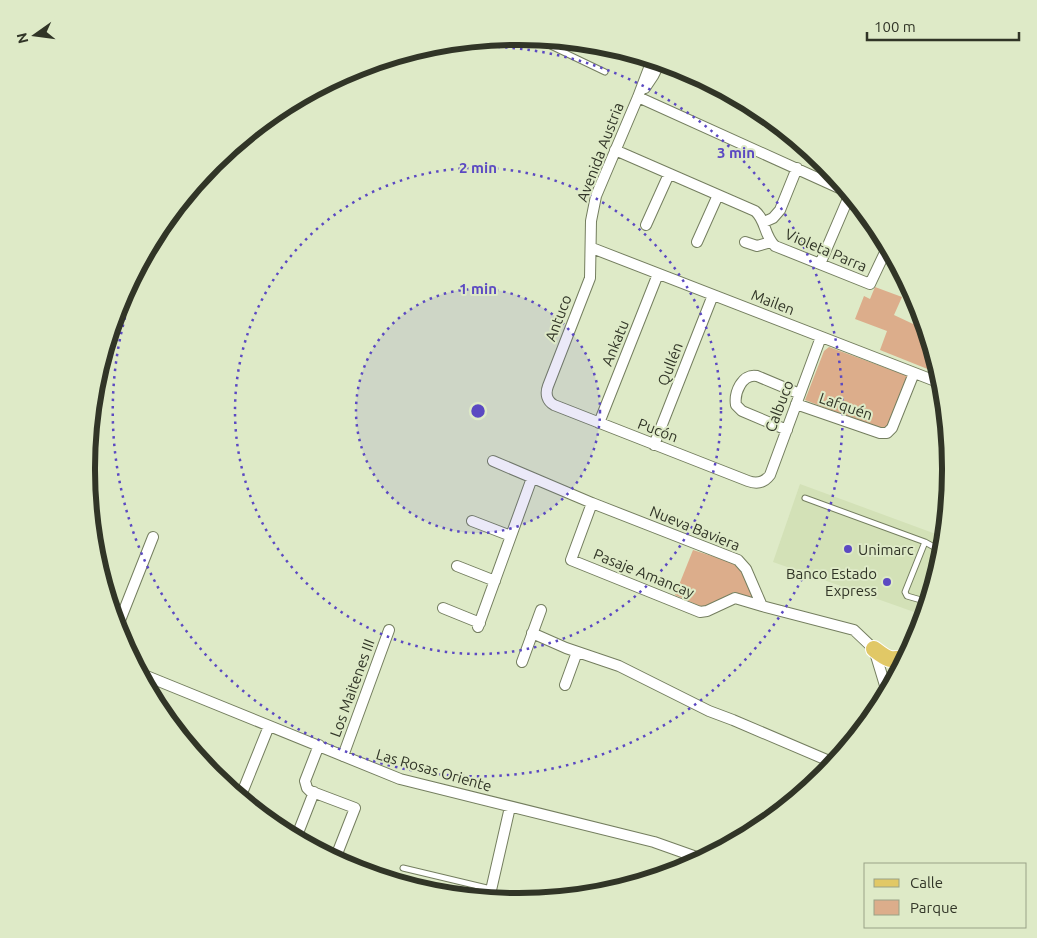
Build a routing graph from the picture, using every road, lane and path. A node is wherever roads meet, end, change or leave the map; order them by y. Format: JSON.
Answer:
{"nodes":[{"id":1,"x":552,"y":47,"type":"edge"},
{"id":2,"x":650,"y":66,"type":"edge"},
{"id":3,"x":657,"y":69,"type":"edge"},
{"id":4,"x":605,"y":72,"type":"dead end"},
{"id":5,"x":638,"y":97,"type":"junction"},
{"id":6,"x":615,"y":150,"type":"junction"},
{"id":7,"x":797,"y":168,"type":"junction"},
{"id":8,"x":669,"y":174,"type":"junction"},
{"id":9,"x":834,"y":186,"type":"edge"},
{"id":10,"x":718,"y":195,"type":"junction"},
{"id":11,"x":846,"y":200,"type":"edge"},
{"id":12,"x":764,"y":222,"type":"junction"},
{"id":13,"x":646,"y":225,"type":"dead end"},
{"id":14,"x":697,"y":242,"type":"dead end"},
{"id":15,"x":745,"y":242,"type":"dead end"},
{"id":16,"x":771,"y":242,"type":"junction"},
{"id":17,"x":592,"y":248,"type":"junction"},
{"id":18,"x":884,"y":254,"type":"edge"},
{"id":19,"x":820,"y":264,"type":"junction"},
{"id":20,"x":658,"y":274,"type":"junction"},
{"id":21,"x":713,"y":295,"type":"junction"},
{"id":22,"x":821,"y":337,"type":"junction"},
{"id":23,"x":914,"y":373,"type":"junction"},
{"id":24,"x":933,"y":380,"type":"edge"},
{"id":25,"x":800,"y":394,"type":"junction"},
{"id":26,"x":547,"y":398,"type":"joint"},
{"id":27,"x":796,"y":404,"type":"junction"},
{"id":28,"x":599,"y":423,"type":"junction"},
{"id":29,"x":787,"y":430,"type":"junction"},
{"id":30,"x":654,"y":445,"type":"junction"},
{"id":31,"x":493,"y":461,"type":"dead end"},
{"id":32,"x":532,"y":478,"type":"junction"},
{"id":33,"x":761,"y":482,"type":"joint"},
{"id":34,"x":805,"y":498,"type":"dead end"},
{"id":35,"x":592,"y":503,"type":"junction"},
{"id":36,"x":472,"y":521,"type":"dead end"},
{"id":37,"x":511,"y":536,"type":"junction"},
{"id":38,"x":153,"y":537,"type":"dead end"},
{"id":39,"x":925,"y":542,"type":"junction"},
{"id":40,"x":935,"y":547,"type":"edge"},
{"id":41,"x":457,"y":566,"type":"dead end"},
{"id":42,"x":495,"y":581,"type":"junction"},
{"id":43,"x":921,"y":600,"type":"edge"},
{"id":44,"x":762,"y":606,"type":"junction"},
{"id":45,"x":443,"y":608,"type":"dead end"},
{"id":46,"x":541,"y":610,"type":"dead end"},
{"id":47,"x":121,"y":617,"type":"edge"},
{"id":48,"x":388,"y":630,"type":"dead end"},
{"id":49,"x":532,"y":633,"type":"junction"},
{"id":50,"x":874,"y":648,"type":"junction"},
{"id":51,"x":577,"y":652,"type":"junction"},
{"id":52,"x":898,"y":660,"type":"edge"},
{"id":53,"x":522,"y":662,"type":"dead end"},
{"id":54,"x":150,"y":679,"type":"edge"},
{"id":55,"x":884,"y":683,"type":"edge"},
{"id":56,"x":565,"y":685,"type":"dead end"},
{"id":57,"x":269,"y":726,"type":"junction"},
{"id":58,"x":319,"y":745,"type":"junction"},
{"id":59,"x":343,"y":756,"type":"junction"},
{"id":60,"x":826,"y":761,"type":"edge"},
{"id":61,"x":243,"y":791,"type":"edge"},
{"id":62,"x":314,"y":792,"type":"junction"},
{"id":63,"x":510,"y":807,"type":"junction"},
{"id":64,"x":299,"y":831,"type":"edge"},
{"id":65,"x":338,"y":852,"type":"edge"},
{"id":66,"x":692,"y":856,"type":"edge"},
{"id":67,"x":403,"y":868,"type":"dead end"},
{"id":68,"x":479,"y":891,"type":"edge"},
{"id":69,"x":490,"y":892,"type":"edge"}],
"edges":[{"from":1,"to":4,"type":"lane"},
{"from":2,"to":5,"type":"street","name":"Avenida Austria"},
{"from":3,"to":5,"type":"street","name":"Avenida Austria"},
{"from":5,"to":6,"type":"street","name":"Avenida Austria"},
{"from":5,"to":7,"type":"street"},
{"from":6,"to":8,"type":"street"},
{"from":6,"to":17,"type":"street","name":"Avenida Austria"},
{"from":7,"to":9,"type":"street"},
{"from":7,"to":12,"type":"street"},
{"from":8,"to":10,"type":"street"},
{"from":8,"to":13,"type":"street"},
{"from":10,"to":12,"type":"street"},
{"from":10,"to":14,"type":"street"},
{"from":11,"to":19,"type":"street"},
{"from":12,"to":16,"type":"street","name":"Violeta Parra"},
{"from":15,"to":16,"type":"street","name":"Violeta Parra"},
{"from":16,"to":19,"type":"street","name":"Violeta Parra"},
{"from":17,"to":20,"type":"street","name":"Mailen"},
{"from":17,"to":26,"type":"street","name":"Antuco"},
{"from":18,"to":19,"type":"street","name":"Violeta Parra"},
{"from":20,"to":21,"type":"street","name":"Mailen"},
{"from":20,"to":28,"type":"street","name":"Ankatu"},
{"from":21,"to":22,"type":"street","name":"Mailen"},
{"from":21,"to":30,"type":"street","name":"Qullén"},
{"from":22,"to":23,"type":"street","name":"Mailen"},
{"from":22,"to":25,"type":"street","name":"Calbuco"},
{"from":23,"to":24,"type":"street","name":"Mailen"},
{"from":23,"to":27,"type":"street","name":"Lafquén"},
{"from":25,"to":27,"type":"street","name":"Calbuco"},
{"from":25,"to":29,"type":"street"},
{"from":26,"to":28,"type":"street","name":"Pucón"},
{"from":27,"to":29,"type":"street","name":"Calbuco"},
{"from":28,"to":30,"type":"street","name":"Pucón"},
{"from":29,"to":33,"type":"street","name":"Calbuco"},
{"from":30,"to":33,"type":"street","name":"Pucón"},
{"from":31,"to":32,"type":"street","name":"Nueva Baviera"},
{"from":32,"to":35,"type":"street","name":"Nueva Baviera"},
{"from":32,"to":37,"type":"street"},
{"from":34,"to":39,"type":"lane"},
{"from":35,"to":44,"type":"street","name":"Nueva Baviera"},
{"from":35,"to":44,"type":"street","name":"Pasaje Amancay"},
{"from":36,"to":37,"type":"street"},
{"from":37,"to":42,"type":"street"},
{"from":38,"to":47,"type":"street"},
{"from":39,"to":40,"type":"lane"},
{"from":39,"to":43,"type":"lane"},
{"from":41,"to":42,"type":"street"},
{"from":42,"to":45,"type":"street"},
{"from":44,"to":50,"type":"street"},
{"from":46,"to":49,"type":"street"},
{"from":48,"to":59,"type":"street","name":"Los Maitenes III"},
{"from":49,"to":51,"type":"street"},
{"from":49,"to":53,"type":"street"},
{"from":50,"to":52,"type":"main road"},
{"from":50,"to":55,"type":"street"},
{"from":51,"to":56,"type":"street"},
{"from":51,"to":60,"type":"street"},
{"from":54,"to":57,"type":"street","name":"Las Rosas Oriente"},
{"from":57,"to":58,"type":"street","name":"Las Rosas Oriente"},
{"from":57,"to":61,"type":"street"},
{"from":58,"to":59,"type":"street","name":"Las Rosas Oriente"},
{"from":58,"to":62,"type":"street"},
{"from":59,"to":63,"type":"street","name":"Las Rosas Oriente"},
{"from":62,"to":64,"type":"street"},
{"from":62,"to":65,"type":"street"},
{"from":63,"to":66,"type":"street","name":"Las Rosas Oriente"},
{"from":63,"to":69,"type":"street"},
{"from":67,"to":68,"type":"lane"}]}
